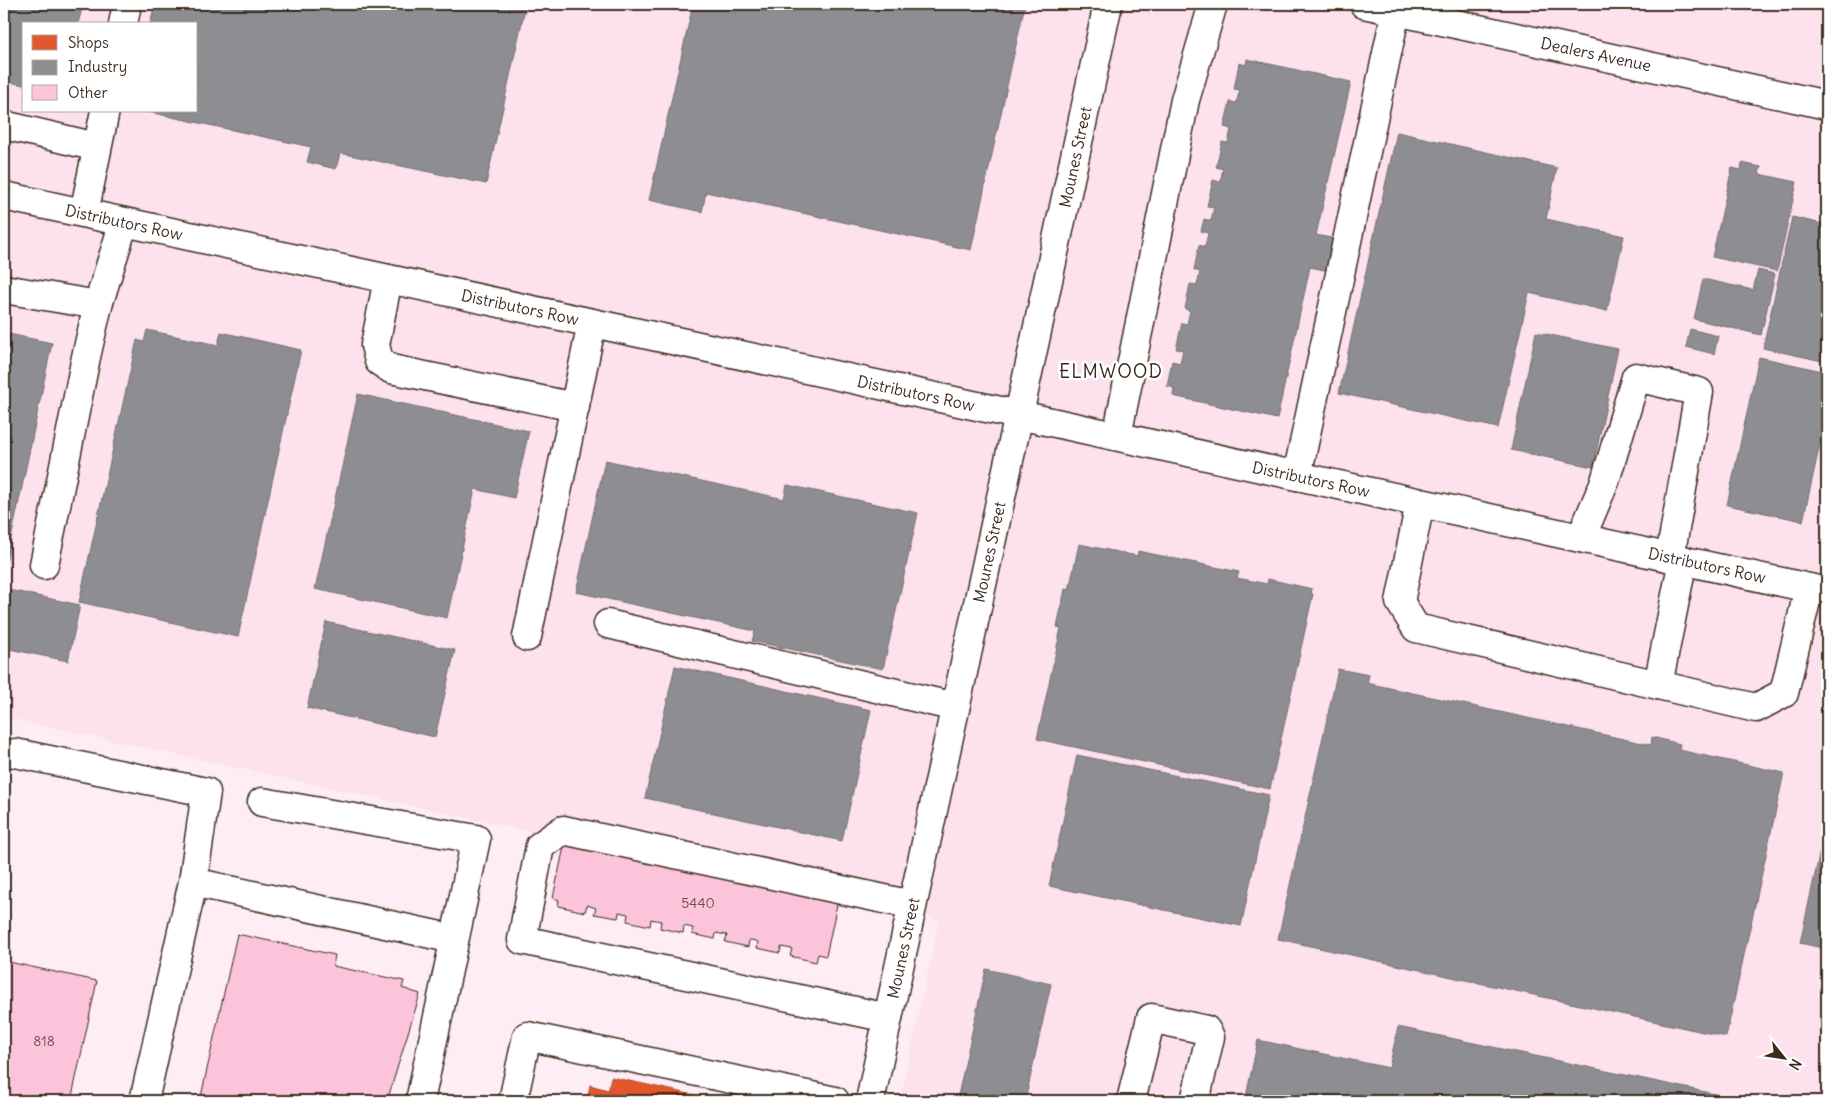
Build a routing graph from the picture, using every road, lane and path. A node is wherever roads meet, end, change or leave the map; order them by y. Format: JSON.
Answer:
{"nodes":[{"id":1,"x":127,"y":4,"type":"edge"},
{"id":2,"x":1108,"y":4,"type":"edge"},
{"id":3,"x":1213,"y":4,"type":"edge"},
{"id":4,"x":1364,"y":4,"type":"edge"},
{"id":5,"x":1396,"y":11,"type":"junction"},
{"id":6,"x":123,"y":22,"type":"edge"},
{"id":7,"x":1827,"y":105,"type":"edge"},
{"id":8,"x":105,"y":112,"type":"edge"},
{"id":9,"x":4,"y":125,"type":"edge"},
{"id":10,"x":97,"y":147,"type":"junction"},
{"id":11,"x":4,"y":196,"type":"edge"},
{"id":12,"x":84,"y":213,"type":"junction"},
{"id":13,"x":124,"y":222,"type":"junction"},
{"id":14,"x":388,"y":279,"type":"junction"},
{"id":15,"x":4,"y":289,"type":"edge"},
{"id":16,"x":98,"y":305,"type":"junction"},
{"id":17,"x":592,"y":323,"type":"junction"},
{"id":18,"x":575,"y":407,"type":"junction"},
{"id":19,"x":1018,"y":415,"type":"junction"},
{"id":20,"x":1117,"y":436,"type":"junction"},
{"id":21,"x":1297,"y":476,"type":"junction"},
{"id":22,"x":1420,"y":503,"type":"junction"},
{"id":23,"x":1581,"y":538,"type":"junction"},
{"id":24,"x":1677,"y":559,"type":"junction"},
{"id":25,"x":44,"y":565,"type":"dead end"},
{"id":26,"x":1818,"y":590,"type":"edge"},
{"id":27,"x":608,"y":624,"type":"dead end"},
{"id":28,"x":527,"y":637,"type":"dead end"},
{"id":29,"x":1658,"y":685,"type":"junction"},
{"id":30,"x":955,"y":707,"type":"junction"},
{"id":31,"x":15,"y":753,"type":"dead end"},
{"id":32,"x":262,"y":802,"type":"dead end"},
{"id":33,"x":193,"y":882,"type":"junction"},
{"id":34,"x":912,"y":905,"type":"junction"},
{"id":35,"x":454,"y":939,"type":"junction"},
{"id":36,"x":888,"y":1018,"type":"junction"},
{"id":37,"x":770,"y":1094,"type":"edge"},
{"id":38,"x":514,"y":1098,"type":"edge"},
{"id":39,"x":144,"y":1101,"type":"edge"},
{"id":40,"x":420,"y":1101,"type":"edge"},
{"id":41,"x":835,"y":1101,"type":"edge"},
{"id":42,"x":870,"y":1101,"type":"edge"},
{"id":43,"x":1131,"y":1101,"type":"edge"},
{"id":44,"x":1195,"y":1101,"type":"edge"}],
"edges":[{"from":1,"to":6,"type":"street"},
{"from":2,"to":19,"type":"street","name":"Mounes Street"},
{"from":3,"to":20,"type":"street"},
{"from":4,"to":5,"type":"street","name":"Dealers Avenue"},
{"from":5,"to":7,"type":"street","name":"Dealers Avenue"},
{"from":5,"to":21,"type":"street"},
{"from":8,"to":10,"type":"street"},
{"from":9,"to":10,"type":"street"},
{"from":10,"to":12,"type":"street"},
{"from":11,"to":12,"type":"street","name":"Distributors Row"},
{"from":12,"to":13,"type":"street","name":"Distributors Row"},
{"from":13,"to":14,"type":"street","name":"Distributors Row"},
{"from":13,"to":16,"type":"street"},
{"from":14,"to":17,"type":"street","name":"Distributors Row"},
{"from":14,"to":18,"type":"street"},
{"from":15,"to":16,"type":"street"},
{"from":16,"to":25,"type":"street"},
{"from":17,"to":18,"type":"street"},
{"from":17,"to":19,"type":"street","name":"Distributors Row"},
{"from":18,"to":28,"type":"street"},
{"from":19,"to":20,"type":"street","name":"Distributors Row"},
{"from":19,"to":30,"type":"street","name":"Mounes Street"},
{"from":20,"to":21,"type":"street","name":"Distributors Row"},
{"from":21,"to":22,"type":"street","name":"Distributors Row"},
{"from":22,"to":23,"type":"street","name":"Distributors Row"},
{"from":22,"to":29,"type":"street"},
{"from":23,"to":24,"type":"street","name":"Distributors Row"},
{"from":23,"to":24,"type":"street"},
{"from":24,"to":26,"type":"street","name":"Distributors Row"},
{"from":24,"to":29,"type":"street"},
{"from":26,"to":29,"type":"street"},
{"from":27,"to":30,"type":"street"},
{"from":30,"to":34,"type":"street","name":"Mounes Street"},
{"from":31,"to":33,"type":"street"},
{"from":32,"to":35,"type":"street"},
{"from":33,"to":35,"type":"street"},
{"from":33,"to":39,"type":"street"},
{"from":34,"to":36,"type":"street","name":"Mounes Street"},
{"from":34,"to":36,"type":"street"},
{"from":35,"to":40,"type":"street"},
{"from":36,"to":42,"type":"street","name":"Mounes Street"},
{"from":37,"to":38,"type":"street"},
{"from":37,"to":41,"type":"street"},
{"from":43,"to":44,"type":"street"}]}
